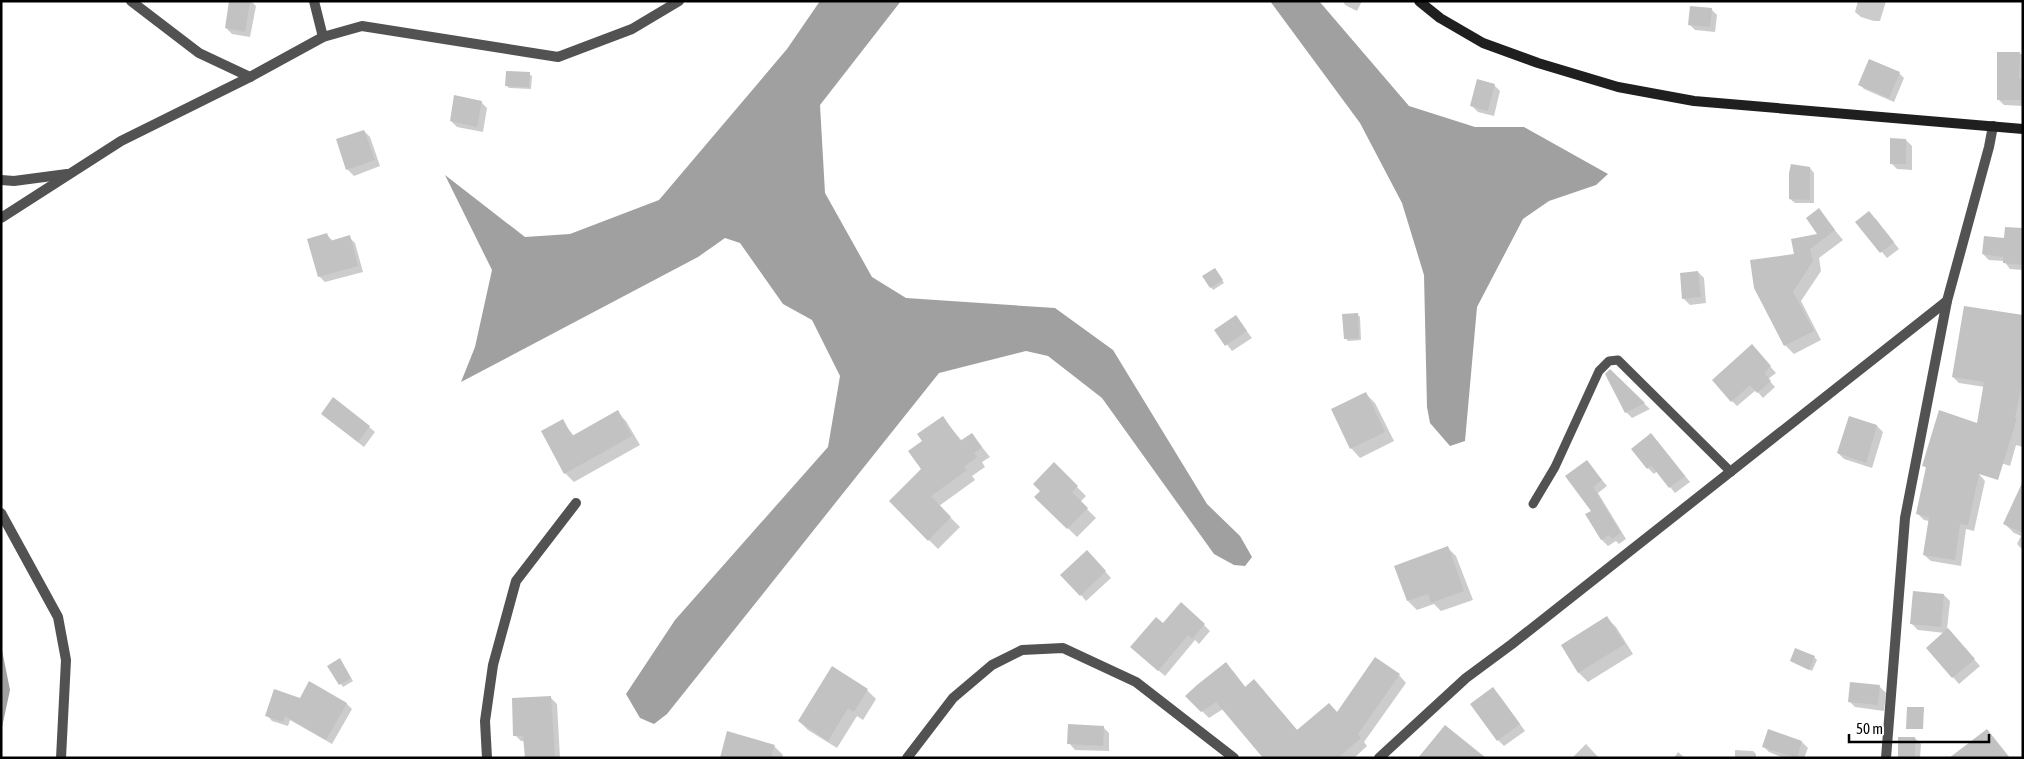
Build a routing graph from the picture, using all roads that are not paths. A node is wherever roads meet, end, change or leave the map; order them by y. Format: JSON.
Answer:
{"nodes":[{"id":1,"x":132,"y":1,"type":"edge"},
{"id":2,"x":314,"y":1,"type":"edge"},
{"id":3,"x":679,"y":1,"type":"edge"},
{"id":4,"x":1419,"y":1,"type":"edge"},
{"id":5,"x":323,"y":37,"type":"junction"},
{"id":6,"x":250,"y":77,"type":"junction"},
{"id":7,"x":1992,"y":126,"type":"junction"},
{"id":8,"x":2023,"y":129,"type":"edge"},
{"id":9,"x":70,"y":174,"type":"junction"},
{"id":10,"x":1,"y":180,"type":"edge"},
{"id":11,"x":1,"y":218,"type":"edge"},
{"id":12,"x":1947,"y":301,"type":"junction"},
{"id":13,"x":1731,"y":472,"type":"junction"},
{"id":14,"x":576,"y":503,"type":"dead end"},
{"id":15,"x":1534,"y":504,"type":"dead end"},
{"id":16,"x":1,"y":513,"type":"edge"},
{"id":17,"x":61,"y":758,"type":"edge"},
{"id":18,"x":487,"y":758,"type":"edge"},
{"id":19,"x":907,"y":758,"type":"edge"},
{"id":20,"x":1234,"y":758,"type":"edge"},
{"id":21,"x":1379,"y":758,"type":"edge"},
{"id":22,"x":1886,"y":758,"type":"edge"}],
"edges":[{"from":1,"to":6,"type":"street"},
{"from":2,"to":5,"type":"street"},
{"from":3,"to":5,"type":"street"},
{"from":4,"to":7,"type":"street"},
{"from":5,"to":6,"type":"street"},
{"from":6,"to":9,"type":"street"},
{"from":7,"to":8,"type":"street"},
{"from":7,"to":12,"type":"street"},
{"from":9,"to":10,"type":"street"},
{"from":9,"to":11,"type":"street"},
{"from":12,"to":13,"type":"street"},
{"from":12,"to":22,"type":"street"},
{"from":13,"to":15,"type":"lane"},
{"from":13,"to":21,"type":"street"},
{"from":14,"to":18,"type":"street"},
{"from":16,"to":17,"type":"street"},
{"from":19,"to":20,"type":"street"}]}
